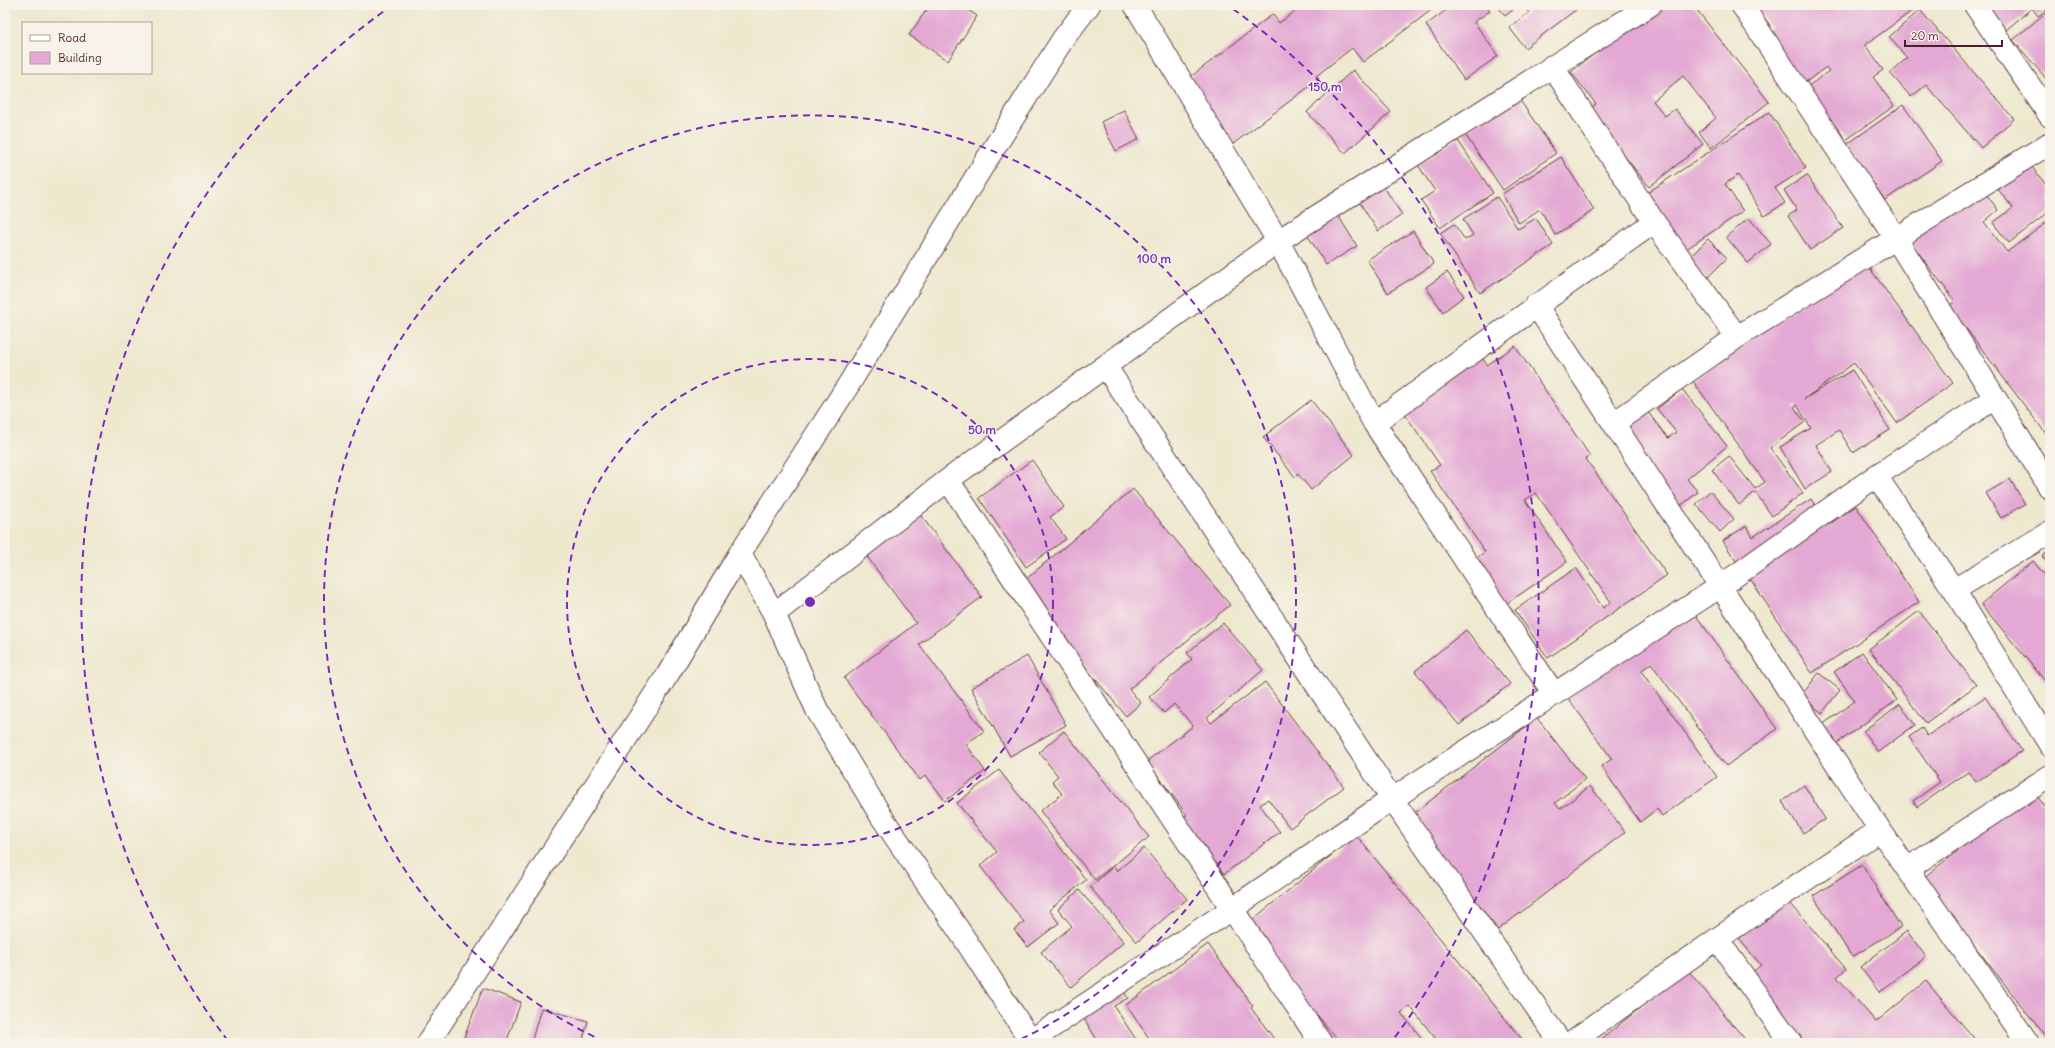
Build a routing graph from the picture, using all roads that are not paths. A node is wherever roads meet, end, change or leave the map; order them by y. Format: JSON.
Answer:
{"nodes":[{"id":1,"x":1089,"y":5,"type":"edge"},
{"id":2,"x":1135,"y":5,"type":"edge"},
{"id":3,"x":1650,"y":5,"type":"edge"},
{"id":4,"x":1742,"y":5,"type":"edge"},
{"id":5,"x":1975,"y":5,"type":"edge"},
{"id":6,"x":1552,"y":66,"type":"junction"},
{"id":7,"x":2050,"y":116,"type":"edge"},
{"id":8,"x":2050,"y":143,"type":"edge"},
{"id":9,"x":1654,"y":222,"type":"junction"},
{"id":10,"x":1895,"y":238,"type":"junction"},
{"id":11,"x":1278,"y":241,"type":"junction"},
{"id":12,"x":1536,"y":305,"type":"junction"},
{"id":13,"x":1737,"y":337,"type":"junction"},
{"id":14,"x":1106,"y":367,"type":"junction"},
{"id":15,"x":1995,"y":398,"type":"junction"},
{"id":16,"x":1374,"y":423,"type":"junction"},
{"id":17,"x":1614,"y":423,"type":"junction"},
{"id":18,"x":1876,"y":476,"type":"junction"},
{"id":19,"x":948,"y":480,"type":"junction"},
{"id":20,"x":2050,"y":488,"type":"edge"},
{"id":21,"x":2050,"y":532,"type":"edge"},
{"id":22,"x":740,"y":553,"type":"junction"},
{"id":23,"x":1721,"y":586,"type":"junction"},
{"id":24,"x":1954,"y":590,"type":"junction"},
{"id":25,"x":774,"y":614,"type":"junction"},
{"id":26,"x":1554,"y":694,"type":"junction"},
{"id":27,"x":2050,"y":745,"type":"edge"},
{"id":28,"x":2050,"y":776,"type":"edge"},
{"id":29,"x":1392,"y":799,"type":"junction"},
{"id":30,"x":1880,"y":830,"type":"junction"},
{"id":31,"x":1906,"y":869,"type":"junction"},
{"id":32,"x":1232,"y":908,"type":"junction"},
{"id":33,"x":1717,"y":939,"type":"junction"},
{"id":34,"x":1031,"y":1042,"type":"edge"},
{"id":35,"x":428,"y":1043,"type":"edge"},
{"id":36,"x":1321,"y":1043,"type":"edge"},
{"id":37,"x":1561,"y":1043,"type":"edge"},
{"id":38,"x":1570,"y":1043,"type":"edge"},
{"id":39,"x":1791,"y":1043,"type":"edge"},
{"id":40,"x":2028,"y":1043,"type":"edge"}],
"edges":[{"from":1,"to":22,"type":"street"},
{"from":2,"to":11,"type":"street"},
{"from":3,"to":6,"type":"street"},
{"from":4,"to":10,"type":"street"},
{"from":5,"to":7,"type":"street"},
{"from":6,"to":9,"type":"street"},
{"from":6,"to":11,"type":"street"},
{"from":8,"to":10,"type":"street"},
{"from":9,"to":12,"type":"street"},
{"from":9,"to":13,"type":"street"},
{"from":10,"to":13,"type":"street"},
{"from":10,"to":15,"type":"street"},
{"from":11,"to":14,"type":"street"},
{"from":11,"to":16,"type":"street"},
{"from":12,"to":16,"type":"street"},
{"from":12,"to":17,"type":"street"},
{"from":13,"to":17,"type":"street"},
{"from":14,"to":19,"type":"street"},
{"from":14,"to":29,"type":"street"},
{"from":15,"to":18,"type":"street"},
{"from":15,"to":20,"type":"street"},
{"from":16,"to":26,"type":"street"},
{"from":17,"to":23,"type":"street"},
{"from":18,"to":23,"type":"street"},
{"from":18,"to":24,"type":"street"},
{"from":19,"to":25,"type":"street"},
{"from":19,"to":32,"type":"street"},
{"from":21,"to":24,"type":"street"},
{"from":22,"to":25,"type":"street"},
{"from":22,"to":35,"type":"street"},
{"from":23,"to":26,"type":"street"},
{"from":23,"to":30,"type":"street"},
{"from":24,"to":27,"type":"street"},
{"from":25,"to":34,"type":"street"},
{"from":26,"to":29,"type":"street"},
{"from":28,"to":31,"type":"street"},
{"from":29,"to":32,"type":"street"},
{"from":29,"to":37,"type":"street"},
{"from":30,"to":31,"type":"street"},
{"from":30,"to":33,"type":"street"},
{"from":31,"to":40,"type":"street"},
{"from":32,"to":34,"type":"street"},
{"from":32,"to":36,"type":"street"},
{"from":33,"to":38,"type":"street"},
{"from":33,"to":39,"type":"street"}]}
